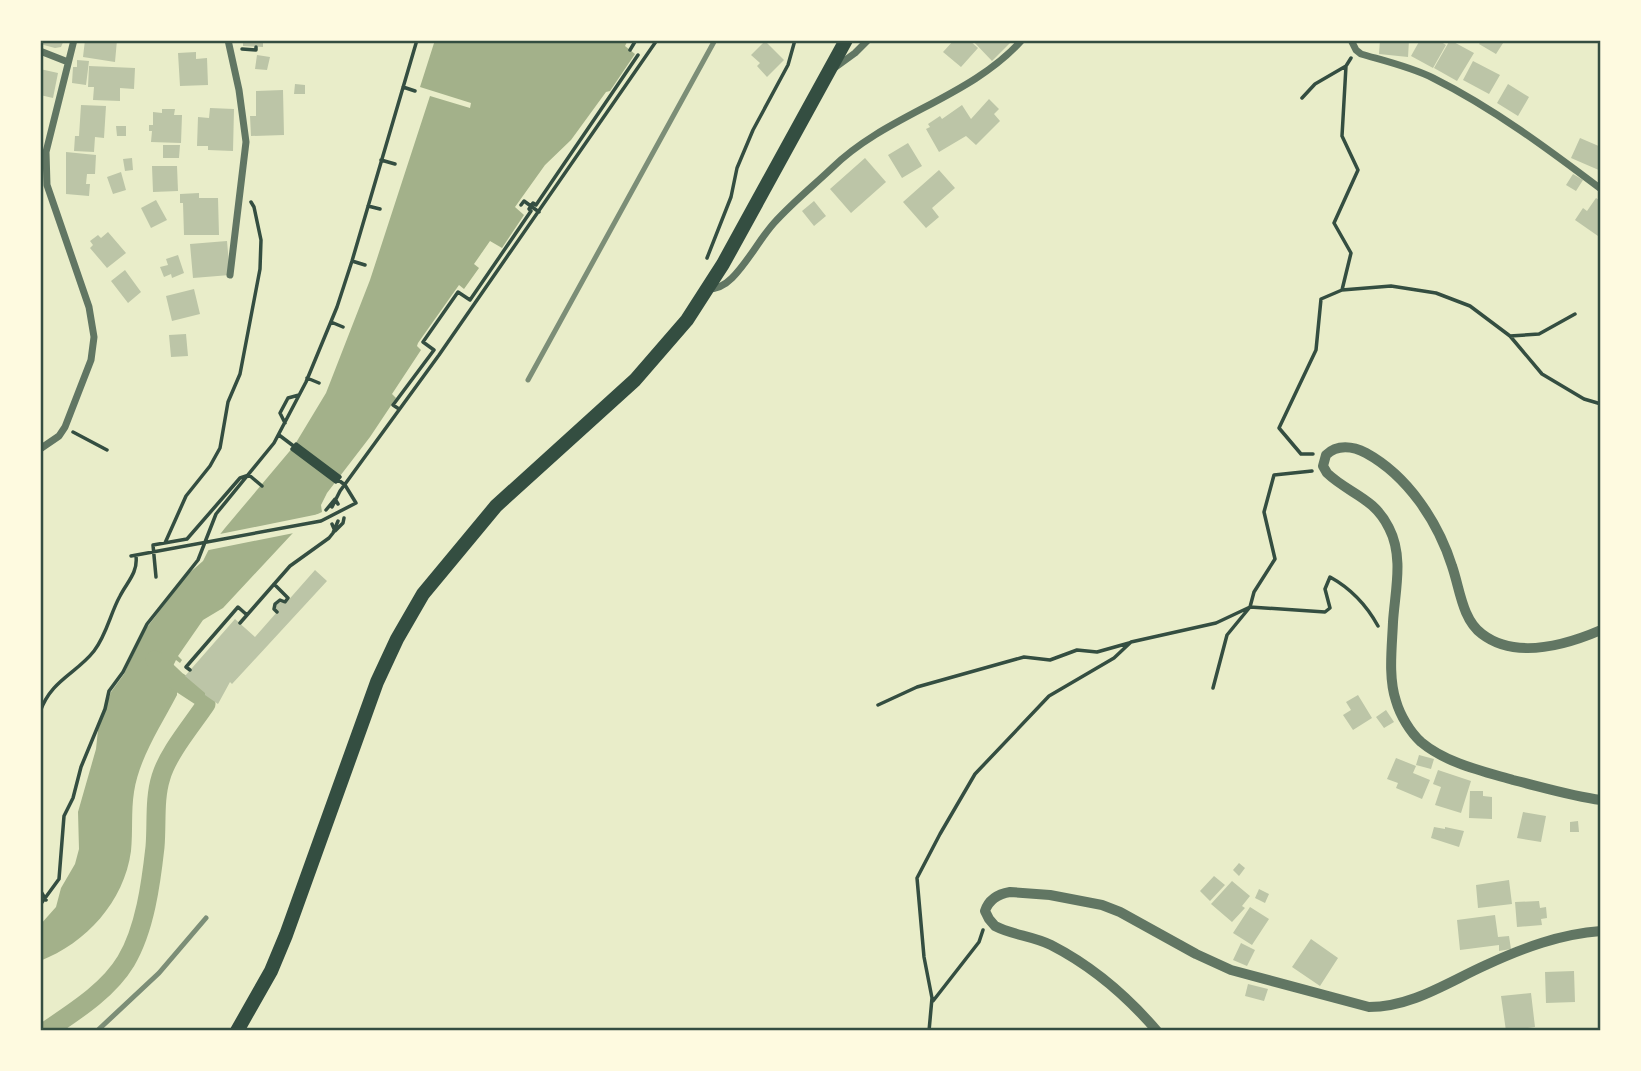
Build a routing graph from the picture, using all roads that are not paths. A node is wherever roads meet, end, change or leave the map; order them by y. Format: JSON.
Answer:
{"nodes":[{"id":1,"x":74,"y":40,"type":"edge"},
{"id":2,"x":228,"y":40,"type":"edge"},
{"id":3,"x":846,"y":40,"type":"edge"},
{"id":4,"x":868,"y":40,"type":"edge"},
{"id":5,"x":1022,"y":40,"type":"edge"},
{"id":6,"x":1351,"y":40,"type":"edge"},
{"id":7,"x":40,"y":51,"type":"edge"},
{"id":8,"x":68,"y":62,"type":"junction"},
{"id":9,"x":830,"y":71,"type":"junction"},
{"id":10,"x":1601,"y":190,"type":"edge"},
{"id":11,"x":230,"y":275,"type":"dead end"},
{"id":12,"x":708,"y":289,"type":"junction"},
{"id":13,"x":40,"y":449,"type":"edge"},
{"id":14,"x":1601,"y":630,"type":"edge"},
{"id":15,"x":1601,"y":800,"type":"edge"},
{"id":16,"x":1601,"y":931,"type":"edge"},
{"id":17,"x":237,"y":1031,"type":"edge"},
{"id":18,"x":1157,"y":1031,"type":"edge"}],
"edges":[{"from":1,"to":8,"type":"street"},
{"from":2,"to":11,"type":"street"},
{"from":3,"to":9,"type":"main road"},
{"from":4,"to":9,"type":"street"},
{"from":5,"to":12,"type":"street"},
{"from":6,"to":10,"type":"street"},
{"from":7,"to":8,"type":"street"},
{"from":8,"to":13,"type":"street"},
{"from":9,"to":12,"type":"main road"},
{"from":12,"to":17,"type":"main road"},
{"from":14,"to":15,"type":"street"},
{"from":16,"to":18,"type":"street"}]}
